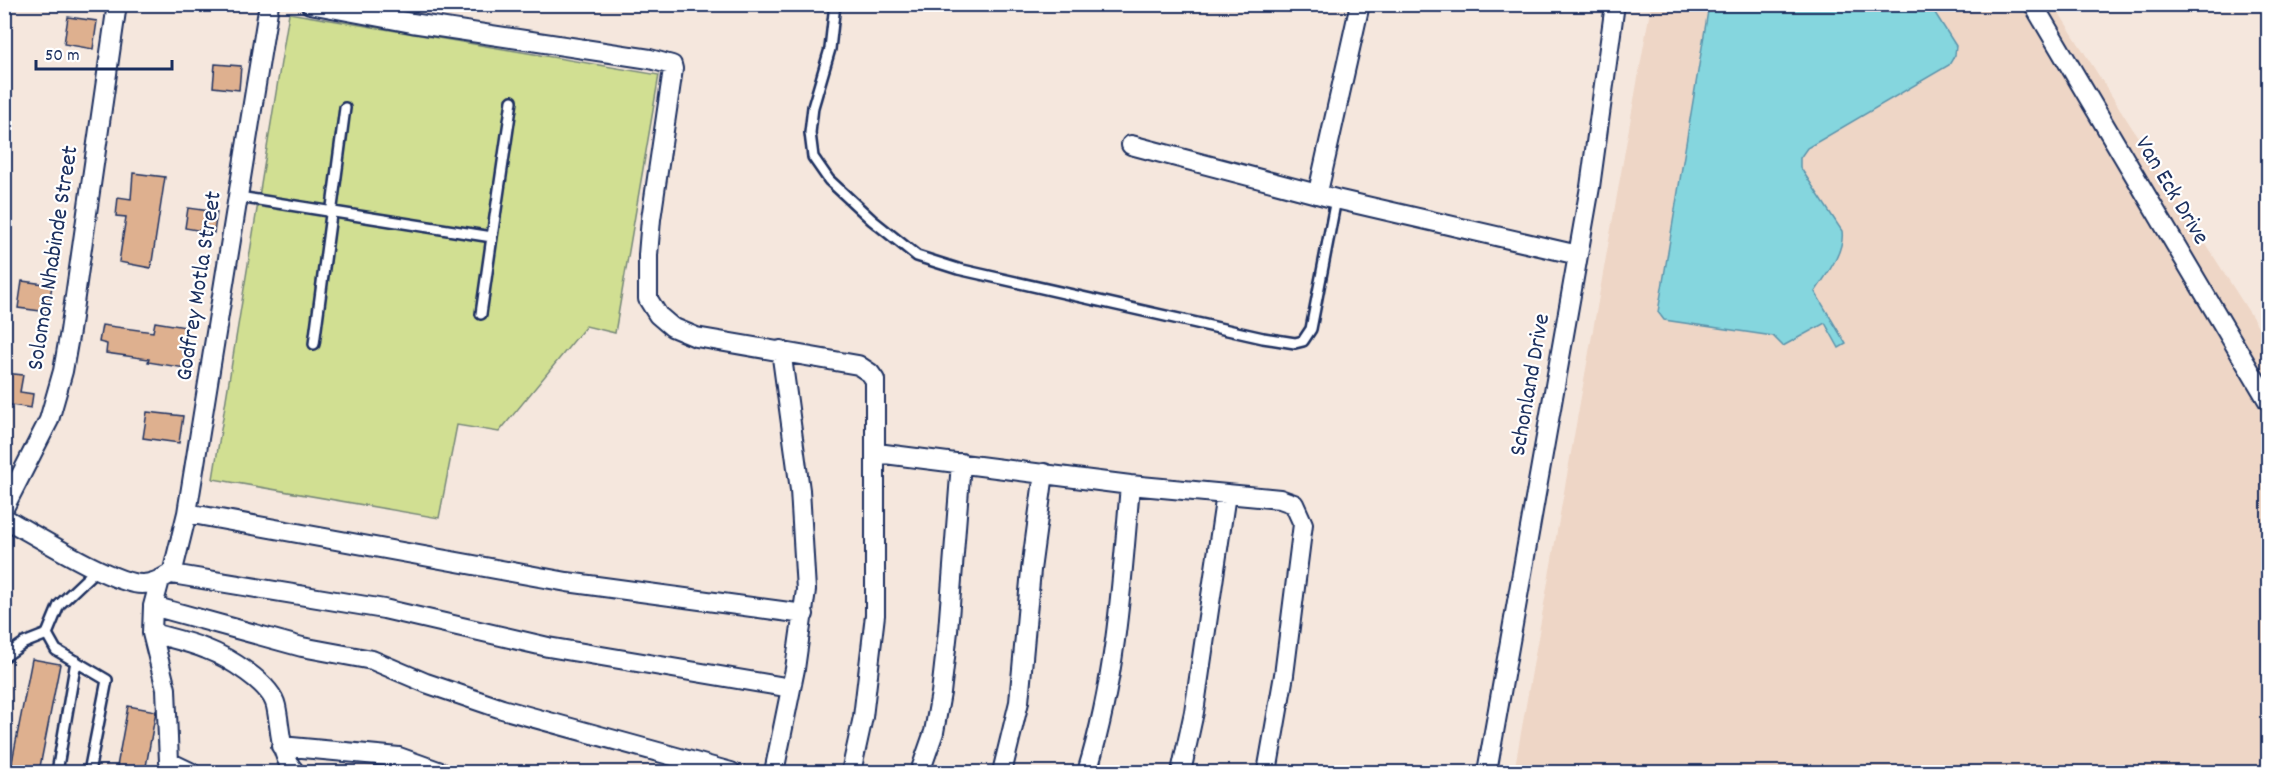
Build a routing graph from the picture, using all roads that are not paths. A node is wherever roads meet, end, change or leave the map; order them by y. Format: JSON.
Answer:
{"nodes":[{"id":1,"x":117,"y":4,"type":"edge"},
{"id":2,"x":269,"y":4,"type":"edge"},
{"id":3,"x":310,"y":4,"type":"edge"},
{"id":4,"x":835,"y":4,"type":"edge"},
{"id":5,"x":1360,"y":4,"type":"edge"},
{"id":6,"x":1615,"y":4,"type":"edge"},
{"id":7,"x":2033,"y":4,"type":"edge"},
{"id":8,"x":512,"y":101,"type":"dead end"},
{"id":9,"x":345,"y":108,"type":"dead end"},
{"id":10,"x":1131,"y":145,"type":"dead end"},
{"id":11,"x":1318,"y":192,"type":"junction"},
{"id":12,"x":239,"y":197,"type":"junction"},
{"id":13,"x":1336,"y":199,"type":"junction"},
{"id":14,"x":330,"y":213,"type":"junction"},
{"id":15,"x":492,"y":237,"type":"junction"},
{"id":16,"x":1578,"y":255,"type":"junction"},
{"id":17,"x":481,"y":314,"type":"dead end"},
{"id":18,"x":314,"y":344,"type":"dead end"},
{"id":19,"x":781,"y":350,"type":"junction"},
{"id":20,"x":2268,"y":401,"type":"edge"},
{"id":21,"x":877,"y":453,"type":"junction"},
{"id":22,"x":961,"y":463,"type":"junction"},
{"id":23,"x":1044,"y":473,"type":"junction"},
{"id":24,"x":1130,"y":485,"type":"junction"},
{"id":25,"x":1226,"y":494,"type":"junction"},
{"id":26,"x":4,"y":508,"type":"edge"},
{"id":27,"x":187,"y":513,"type":"junction"},
{"id":28,"x":4,"y":518,"type":"edge"},
{"id":29,"x":98,"y":568,"type":"junction"},
{"id":30,"x":166,"y":577,"type":"junction"},
{"id":31,"x":153,"y":606,"type":"junction"},
{"id":32,"x":804,"y":614,"type":"junction"},
{"id":33,"x":152,"y":633,"type":"junction"},
{"id":34,"x":47,"y":634,"type":"junction"},
{"id":35,"x":4,"y":657,"type":"edge"},
{"id":36,"x":76,"y":661,"type":"junction"},
{"id":37,"x":791,"y":688,"type":"junction"},
{"id":38,"x":281,"y":746,"type":"junction"},
{"id":39,"x":168,"y":767,"type":"edge"},
{"id":40,"x":57,"y":772,"type":"edge"},
{"id":41,"x":89,"y":772,"type":"edge"},
{"id":42,"x":190,"y":772,"type":"edge"},
{"id":43,"x":295,"y":772,"type":"edge"},
{"id":44,"x":441,"y":772,"type":"edge"},
{"id":45,"x":731,"y":772,"type":"edge"},
{"id":46,"x":774,"y":772,"type":"edge"},
{"id":47,"x":851,"y":772,"type":"edge"},
{"id":48,"x":920,"y":772,"type":"edge"},
{"id":49,"x":1002,"y":772,"type":"edge"},
{"id":50,"x":1087,"y":772,"type":"edge"},
{"id":51,"x":1181,"y":772,"type":"edge"},
{"id":52,"x":1267,"y":772,"type":"edge"},
{"id":53,"x":1487,"y":772,"type":"edge"}],
"edges":[{"from":1,"to":26,"type":"street","name":"Solomon Nhabinde Street"},
{"from":2,"to":12,"type":"street","name":"Godfrey Motla Street"},
{"from":3,"to":19,"type":"street"},
{"from":4,"to":13,"type":"lane"},
{"from":5,"to":11,"type":"street"},
{"from":6,"to":16,"type":"street","name":"Schonland Drive"},
{"from":7,"to":20,"type":"street","name":"Van Eck Drive"},
{"from":8,"to":15,"type":"lane"},
{"from":9,"to":14,"type":"lane"},
{"from":10,"to":11,"type":"street"},
{"from":11,"to":13,"type":"street"},
{"from":12,"to":14,"type":"lane"},
{"from":12,"to":27,"type":"street","name":"Godfrey Motla Street"},
{"from":13,"to":16,"type":"street"},
{"from":14,"to":15,"type":"lane"},
{"from":14,"to":18,"type":"lane"},
{"from":15,"to":17,"type":"lane"},
{"from":16,"to":53,"type":"street","name":"Schonland Drive"},
{"from":19,"to":21,"type":"street"},
{"from":19,"to":32,"type":"street"},
{"from":21,"to":22,"type":"street"},
{"from":21,"to":47,"type":"street"},
{"from":22,"to":23,"type":"street"},
{"from":22,"to":48,"type":"street"},
{"from":23,"to":24,"type":"street"},
{"from":23,"to":49,"type":"street"},
{"from":24,"to":25,"type":"street"},
{"from":24,"to":50,"type":"street"},
{"from":25,"to":51,"type":"street"},
{"from":25,"to":52,"type":"street"},
{"from":27,"to":30,"type":"street","name":"Godfrey Motla Street"},
{"from":27,"to":32,"type":"street"},
{"from":28,"to":29,"type":"street"},
{"from":29,"to":30,"type":"street"},
{"from":29,"to":34,"type":"lane"},
{"from":30,"to":31,"type":"street","name":"Godfrey Motla Street"},
{"from":30,"to":37,"type":"street"},
{"from":31,"to":33,"type":"street","name":"Godfrey Motla Street"},
{"from":31,"to":45,"type":"street"},
{"from":32,"to":37,"type":"street"},
{"from":33,"to":38,"type":"street"},
{"from":33,"to":39,"type":"street","name":"Godfrey Motla Street"},
{"from":34,"to":35,"type":"lane"},
{"from":34,"to":36,"type":"lane"},
{"from":36,"to":40,"type":"lane"},
{"from":36,"to":41,"type":"lane"},
{"from":37,"to":46,"type":"street"},
{"from":38,"to":43,"type":"street"},
{"from":38,"to":44,"type":"street"},
{"from":39,"to":42,"type":"street"}]}
